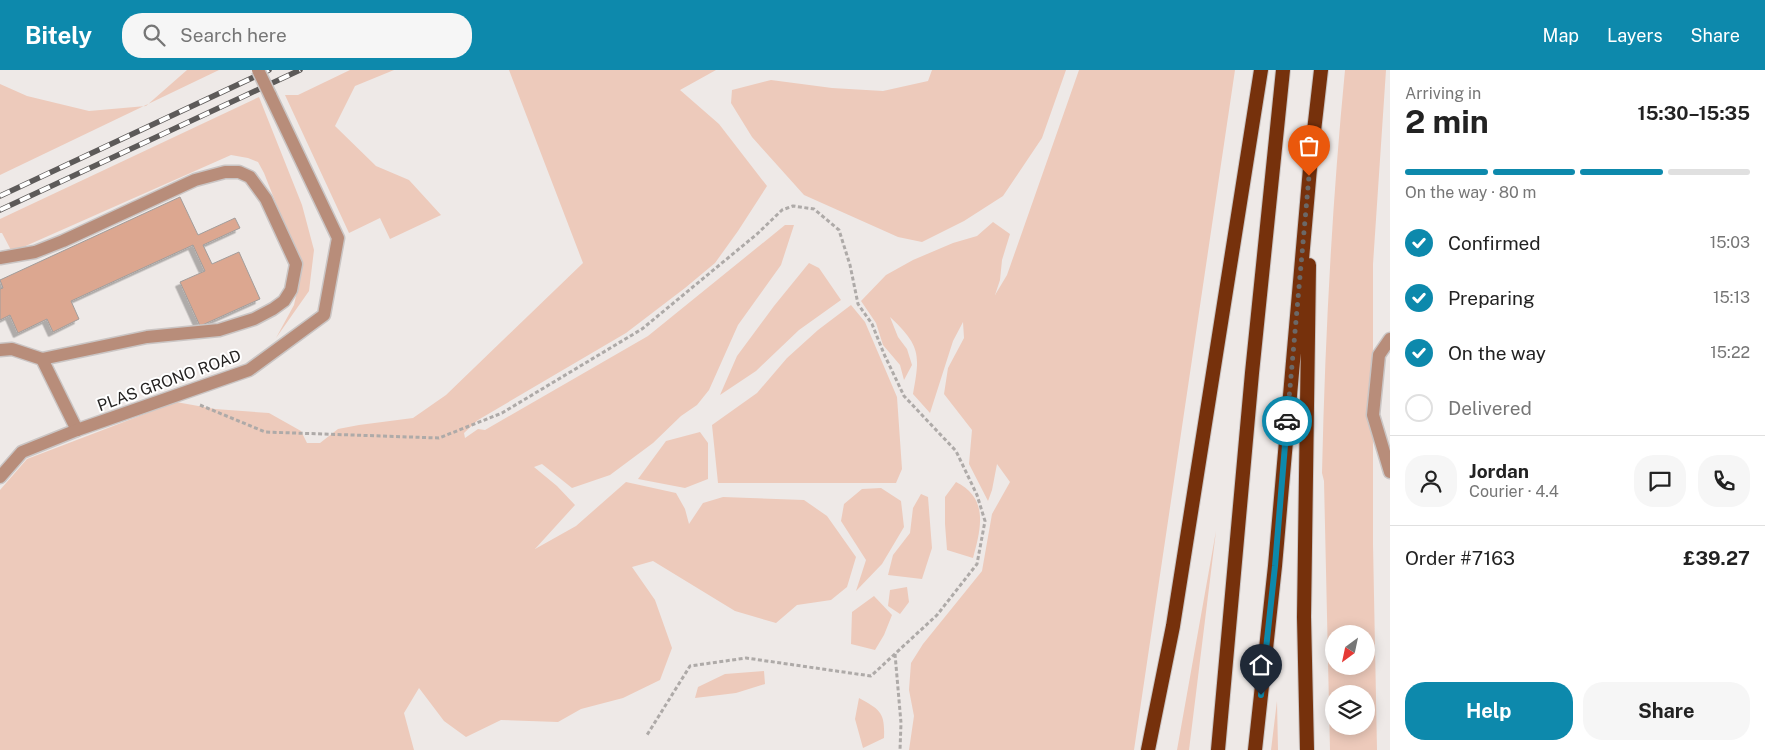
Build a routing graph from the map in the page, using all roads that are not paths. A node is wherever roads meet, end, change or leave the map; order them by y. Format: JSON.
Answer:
{"nodes":[{"id":1,"x":258,"y":70,"type":"edge"},
{"id":2,"x":1261,"y":70,"type":"edge"},
{"id":3,"x":1283,"y":70,"type":"edge"},
{"id":4,"x":1321,"y":70,"type":"edge"},
{"id":5,"x":1310,"y":157,"type":"junction"},
{"id":6,"x":0,"y":258,"type":"edge"},
{"id":7,"x":1390,"y":339,"type":"edge"},
{"id":8,"x":0,"y":350,"type":"edge"},
{"id":9,"x":42,"y":359,"type":"junction"},
{"id":10,"x":77,"y":430,"type":"junction"},
{"id":11,"x":1390,"y":472,"type":"edge"},
{"id":12,"x":0,"y":477,"type":"edge"},
{"id":13,"x":1148,"y":750,"type":"edge"},
{"id":14,"x":1218,"y":750,"type":"edge"},
{"id":15,"x":1255,"y":750,"type":"edge"},
{"id":16,"x":1307,"y":750,"type":"edge"}],
"edges":[{"from":1,"to":10,"type":"street","name":"PLAS GRONO ROAD","bridge":true},
{"from":2,"to":13,"type":"highway"},
{"from":3,"to":14,"type":"highway"},
{"from":4,"to":5,"type":"highway"},
{"from":5,"to":15,"type":"highway"},
{"from":5,"to":16,"type":"highway"},
{"from":6,"to":9,"type":"street"},
{"from":7,"to":11,"type":"street"},
{"from":8,"to":9,"type":"street"},
{"from":9,"to":10,"type":"street"},
{"from":10,"to":12,"type":"street","name":"PLAS GRONO ROAD"}]}
